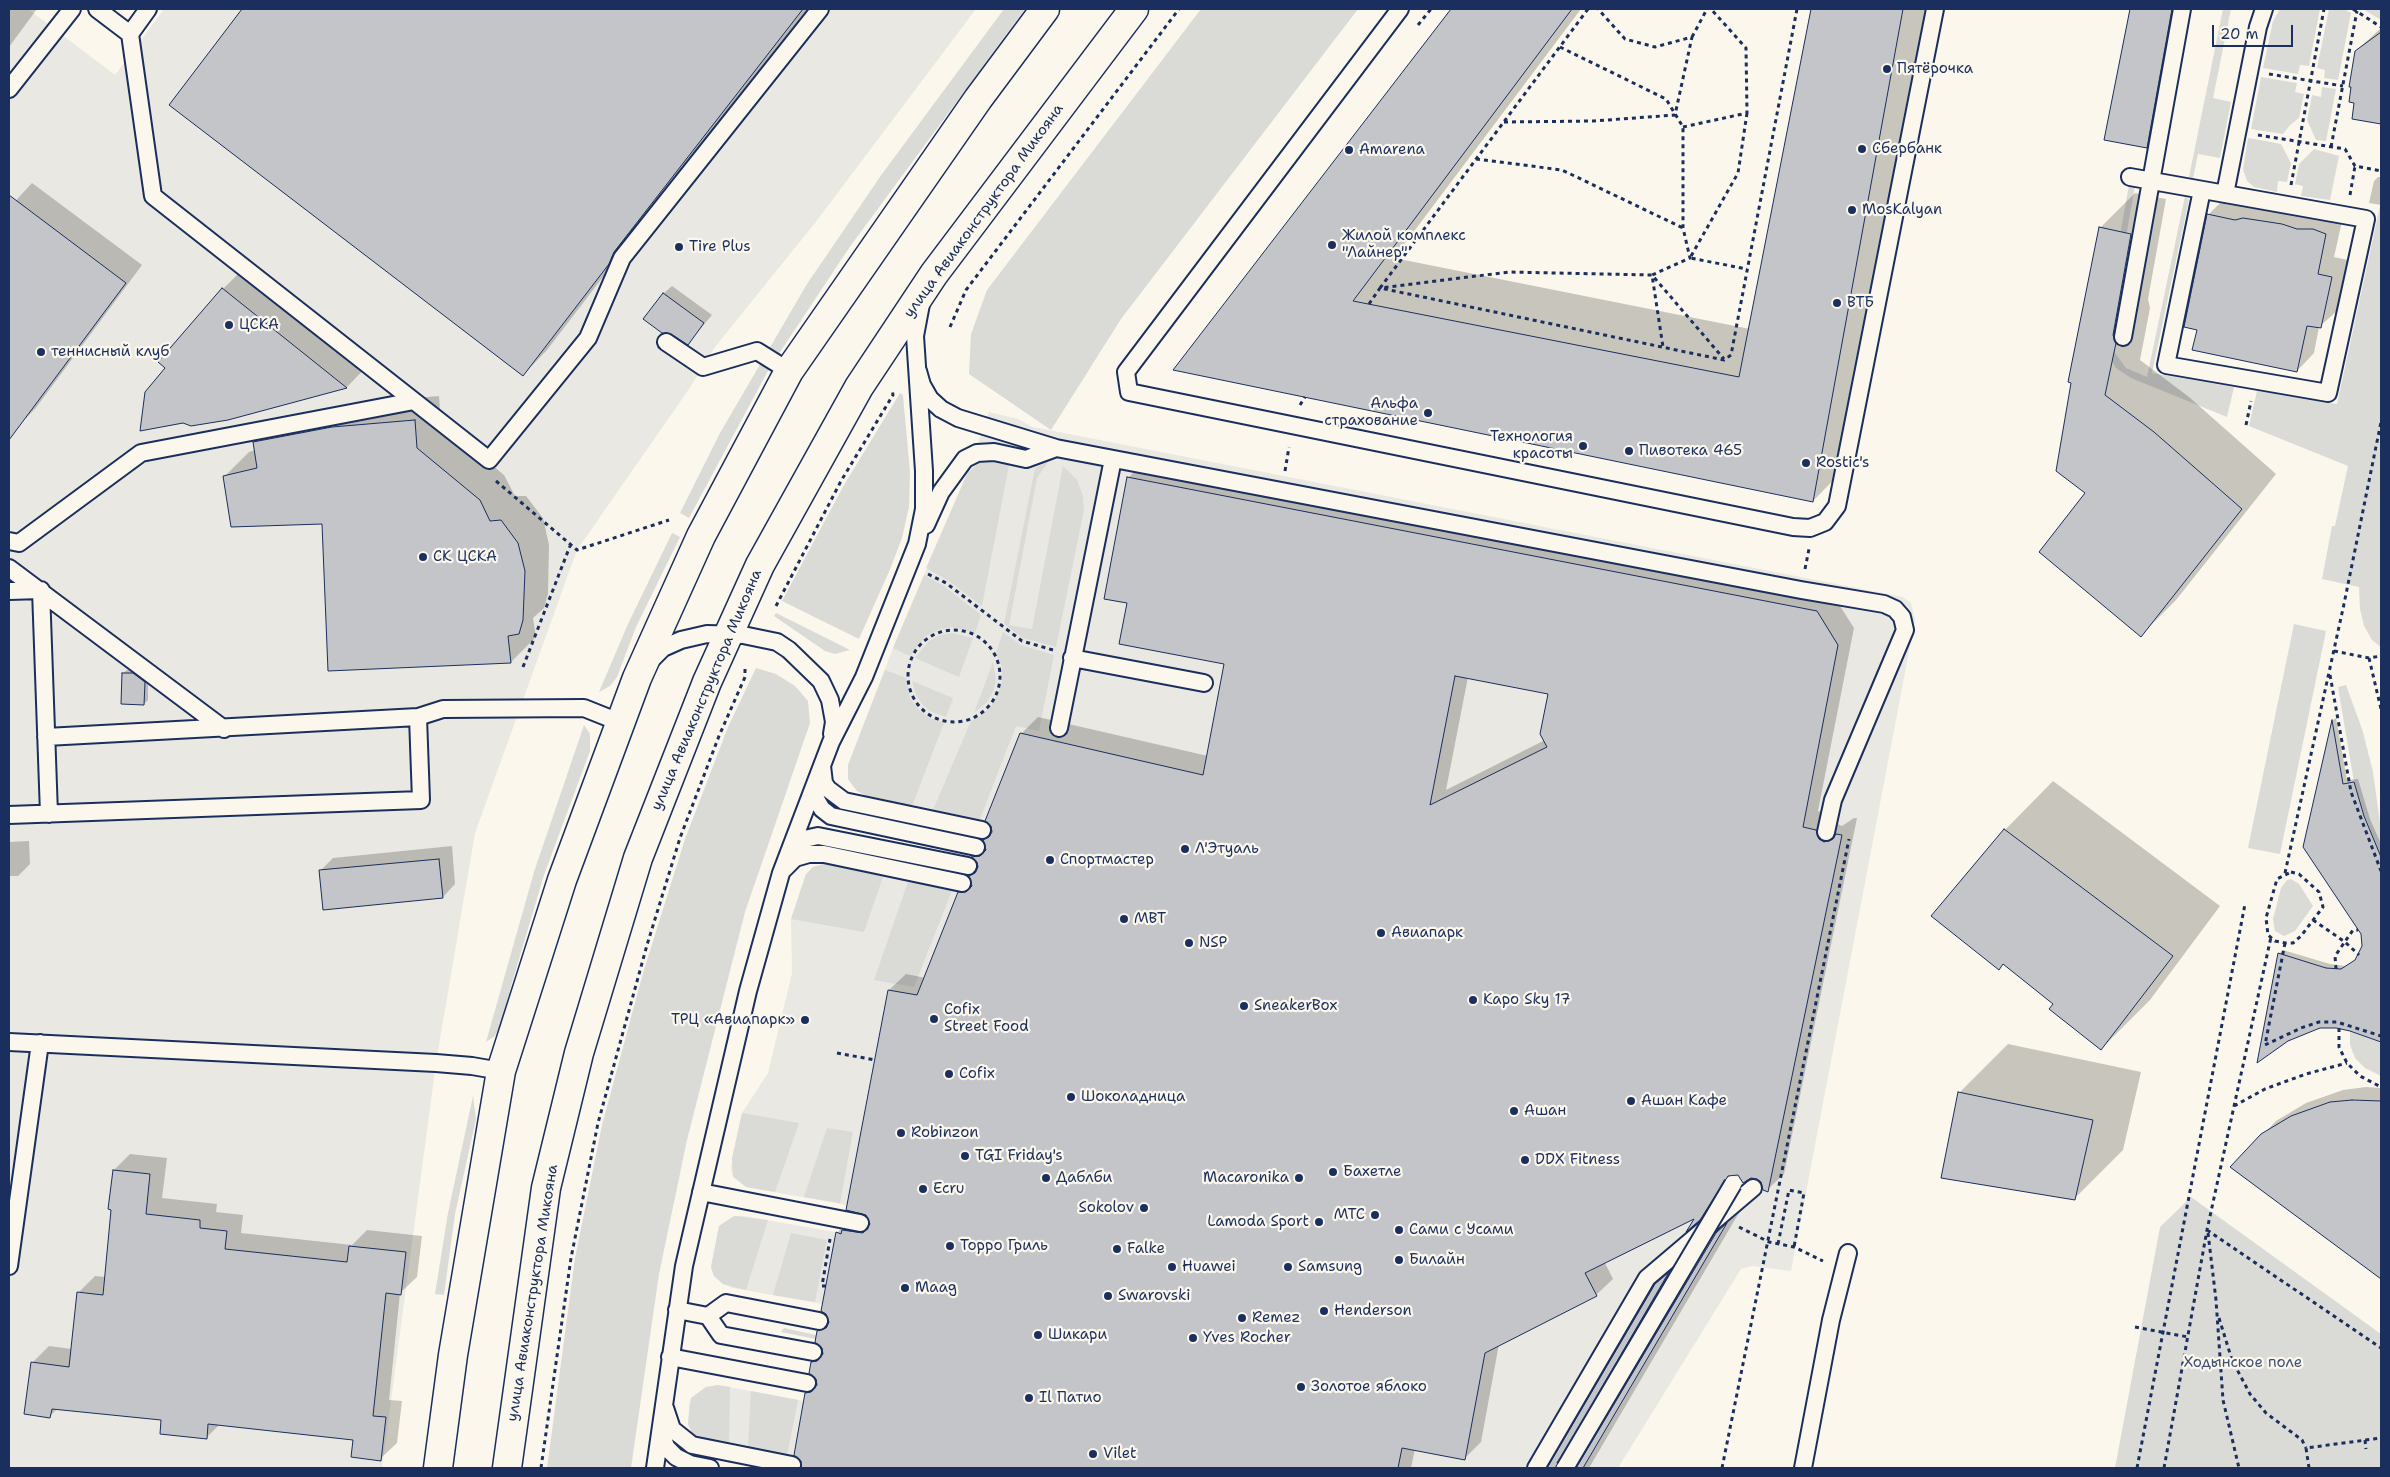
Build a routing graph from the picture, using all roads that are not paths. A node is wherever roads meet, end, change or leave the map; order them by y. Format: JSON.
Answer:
{"nodes":[{"id":1,"x":72,"y":9,"type":"edge"},
{"id":2,"x":97,"y":9,"type":"edge"},
{"id":3,"x":148,"y":9,"type":"edge"},
{"id":4,"x":820,"y":9,"type":"edge"},
{"id":5,"x":1045,"y":9,"type":"edge"},
{"id":6,"x":1134,"y":9,"type":"edge"},
{"id":7,"x":1400,"y":9,"type":"edge"},
{"id":8,"x":1935,"y":9,"type":"edge"},
{"id":9,"x":2182,"y":9,"type":"edge"},
{"id":10,"x":2264,"y":9,"type":"edge"},
{"id":11,"x":130,"y":34,"type":"junction"},
{"id":12,"x":9,"y":89,"type":"edge"},
{"id":13,"x":2130,"y":177,"type":"dead end"},
{"id":14,"x":2151,"y":181,"type":"junction"},
{"id":15,"x":2202,"y":190,"type":"junction"},
{"id":16,"x":2225,"y":194,"type":"junction"},
{"id":17,"x":934,"y":274,"type":"junction"},
{"id":18,"x":2124,"y":337,"type":"dead end"},
{"id":19,"x":666,"y":342,"type":"dead end"},
{"id":20,"x":789,"y":370,"type":"junction"},
{"id":21,"x":918,"y":371,"type":"junction"},
{"id":22,"x":414,"y":401,"type":"junction"},
{"id":23,"x":1056,"y":448,"type":"junction"},
{"id":24,"x":1113,"y":459,"type":"junction"},
{"id":25,"x":9,"y":541,"type":"edge"},
{"id":26,"x":917,"y":544,"type":"junction"},
{"id":27,"x":9,"y":568,"type":"edge"},
{"id":28,"x":41,"y":590,"type":"junction"},
{"id":29,"x":9,"y":591,"type":"edge"},
{"id":30,"x":728,"y":633,"type":"junction"},
{"id":31,"x":1066,"y":655,"type":"junction"},
{"id":32,"x":637,"y":678,"type":"junction"},
{"id":33,"x":1204,"y":683,"type":"dead end"},
{"id":34,"x":418,"y":717,"type":"junction"},
{"id":35,"x":619,"y":722,"type":"junction"},
{"id":36,"x":1059,"y":728,"type":"dead end"},
{"id":37,"x":224,"y":729,"type":"junction"},
{"id":38,"x":46,"y":737,"type":"junction"},
{"id":39,"x":831,"y":742,"type":"junction"},
{"id":40,"x":824,"y":759,"type":"junction"},
{"id":41,"x":815,"y":783,"type":"junction"},
{"id":42,"x":50,"y":814,"type":"junction"},
{"id":43,"x":9,"y":815,"type":"edge"},
{"id":44,"x":982,"y":830,"type":"dead end"},
{"id":45,"x":1826,"y":832,"type":"dead end"},
{"id":46,"x":976,"y":847,"type":"dead end"},
{"id":47,"x":788,"y":854,"type":"junction"},
{"id":48,"x":968,"y":866,"type":"dead end"},
{"id":49,"x":781,"y":873,"type":"junction"},
{"id":50,"x":962,"y":882,"type":"dead end"},
{"id":51,"x":9,"y":1042,"type":"edge"},
{"id":52,"x":40,"y":1043,"type":"junction"},
{"id":53,"x":501,"y":1071,"type":"junction"},
{"id":54,"x":1733,"y":1184,"type":"dead end"},
{"id":55,"x":1753,"y":1188,"type":"dead end"},
{"id":56,"x":700,"y":1192,"type":"junction"},
{"id":57,"x":860,"y":1223,"type":"dead end"},
{"id":58,"x":1848,"y":1253,"type":"dead end"},
{"id":59,"x":9,"y":1266,"type":"edge"},
{"id":60,"x":677,"y":1310,"type":"junction"},
{"id":61,"x":708,"y":1316,"type":"junction"},
{"id":62,"x":819,"y":1321,"type":"dead end"},
{"id":63,"x":813,"y":1352,"type":"dead end"},
{"id":64,"x":670,"y":1357,"type":"junction"},
{"id":65,"x":807,"y":1383,"type":"dead end"},
{"id":66,"x":664,"y":1394,"type":"junction"},
{"id":67,"x":661,"y":1418,"type":"junction"},
{"id":68,"x":792,"y":1465,"type":"dead end"},
{"id":69,"x":438,"y":1468,"type":"edge"},
{"id":70,"x":507,"y":1468,"type":"edge"},
{"id":71,"x":655,"y":1468,"type":"edge"},
{"id":72,"x":710,"y":1468,"type":"edge"},
{"id":73,"x":1536,"y":1468,"type":"edge"},
{"id":74,"x":1565,"y":1468,"type":"edge"},
{"id":75,"x":1803,"y":1468,"type":"edge"}],
"edges":[{"from":1,"to":12,"type":"lane"},
{"from":2,"to":11,"type":"lane"},
{"from":3,"to":11,"type":"lane"},
{"from":4,"to":22,"type":"lane"},
{"from":5,"to":20,"type":"street"},
{"from":6,"to":17,"type":"street","name":"улица Авиаконструктора Микояна"},
{"from":7,"to":8,"type":"lane"},
{"from":9,"to":14,"type":"lane"},
{"from":10,"to":16,"type":"lane"},
{"from":11,"to":22,"type":"lane"},
{"from":13,"to":14,"type":"lane"},
{"from":14,"to":15,"type":"lane"},
{"from":14,"to":18,"type":"lane"},
{"from":15,"to":16,"type":"lane"},
{"from":15,"to":16,"type":"lane"},
{"from":17,"to":21,"type":"lane"},
{"from":17,"to":30,"type":"street","name":"улица Авиаконструктора Микояна"},
{"from":19,"to":20,"type":"lane"},
{"from":20,"to":32,"type":"street"},
{"from":21,"to":23,"type":"lane"},
{"from":21,"to":26,"type":"lane"},
{"from":22,"to":25,"type":"lane"},
{"from":23,"to":24,"type":"lane"},
{"from":23,"to":26,"type":"lane"},
{"from":24,"to":31,"type":"lane"},
{"from":24,"to":45,"type":"lane"},
{"from":26,"to":39,"type":"lane"},
{"from":27,"to":28,"type":"lane"},
{"from":28,"to":29,"type":"lane"},
{"from":28,"to":37,"type":"lane"},
{"from":28,"to":38,"type":"lane"},
{"from":30,"to":32,"type":"lane"},
{"from":30,"to":39,"type":"lane"},
{"from":30,"to":70,"type":"street","name":"улица Авиаконструктора Микояна"},
{"from":31,"to":33,"type":"lane"},
{"from":31,"to":36,"type":"lane"},
{"from":32,"to":35,"type":"street"},
{"from":34,"to":35,"type":"lane"},
{"from":34,"to":37,"type":"lane"},
{"from":34,"to":42,"type":"lane"},
{"from":35,"to":53,"type":"street"},
{"from":37,"to":38,"type":"lane"},
{"from":38,"to":42,"type":"lane"},
{"from":39,"to":40,"type":"lane"},
{"from":40,"to":41,"type":"lane"},
{"from":40,"to":44,"type":"lane"},
{"from":41,"to":46,"type":"lane"},
{"from":41,"to":47,"type":"lane"},
{"from":42,"to":43,"type":"lane"},
{"from":47,"to":48,"type":"lane"},
{"from":47,"to":49,"type":"lane"},
{"from":49,"to":50,"type":"lane"},
{"from":49,"to":56,"type":"lane"},
{"from":51,"to":52,"type":"lane"},
{"from":52,"to":53,"type":"lane"},
{"from":52,"to":59,"type":"lane"},
{"from":53,"to":69,"type":"street"},
{"from":54,"to":74,"type":"lane","bridge":true},
{"from":55,"to":73,"type":"lane"},
{"from":56,"to":57,"type":"lane"},
{"from":56,"to":60,"type":"lane"},
{"from":58,"to":75,"type":"lane"},
{"from":60,"to":61,"type":"lane"},
{"from":60,"to":64,"type":"lane"},
{"from":61,"to":62,"type":"lane"},
{"from":61,"to":63,"type":"lane"},
{"from":64,"to":65,"type":"lane"},
{"from":64,"to":66,"type":"lane"},
{"from":66,"to":67,"type":"lane"},
{"from":66,"to":68,"type":"lane"},
{"from":67,"to":71,"type":"lane"},
{"from":67,"to":72,"type":"lane"}]}
